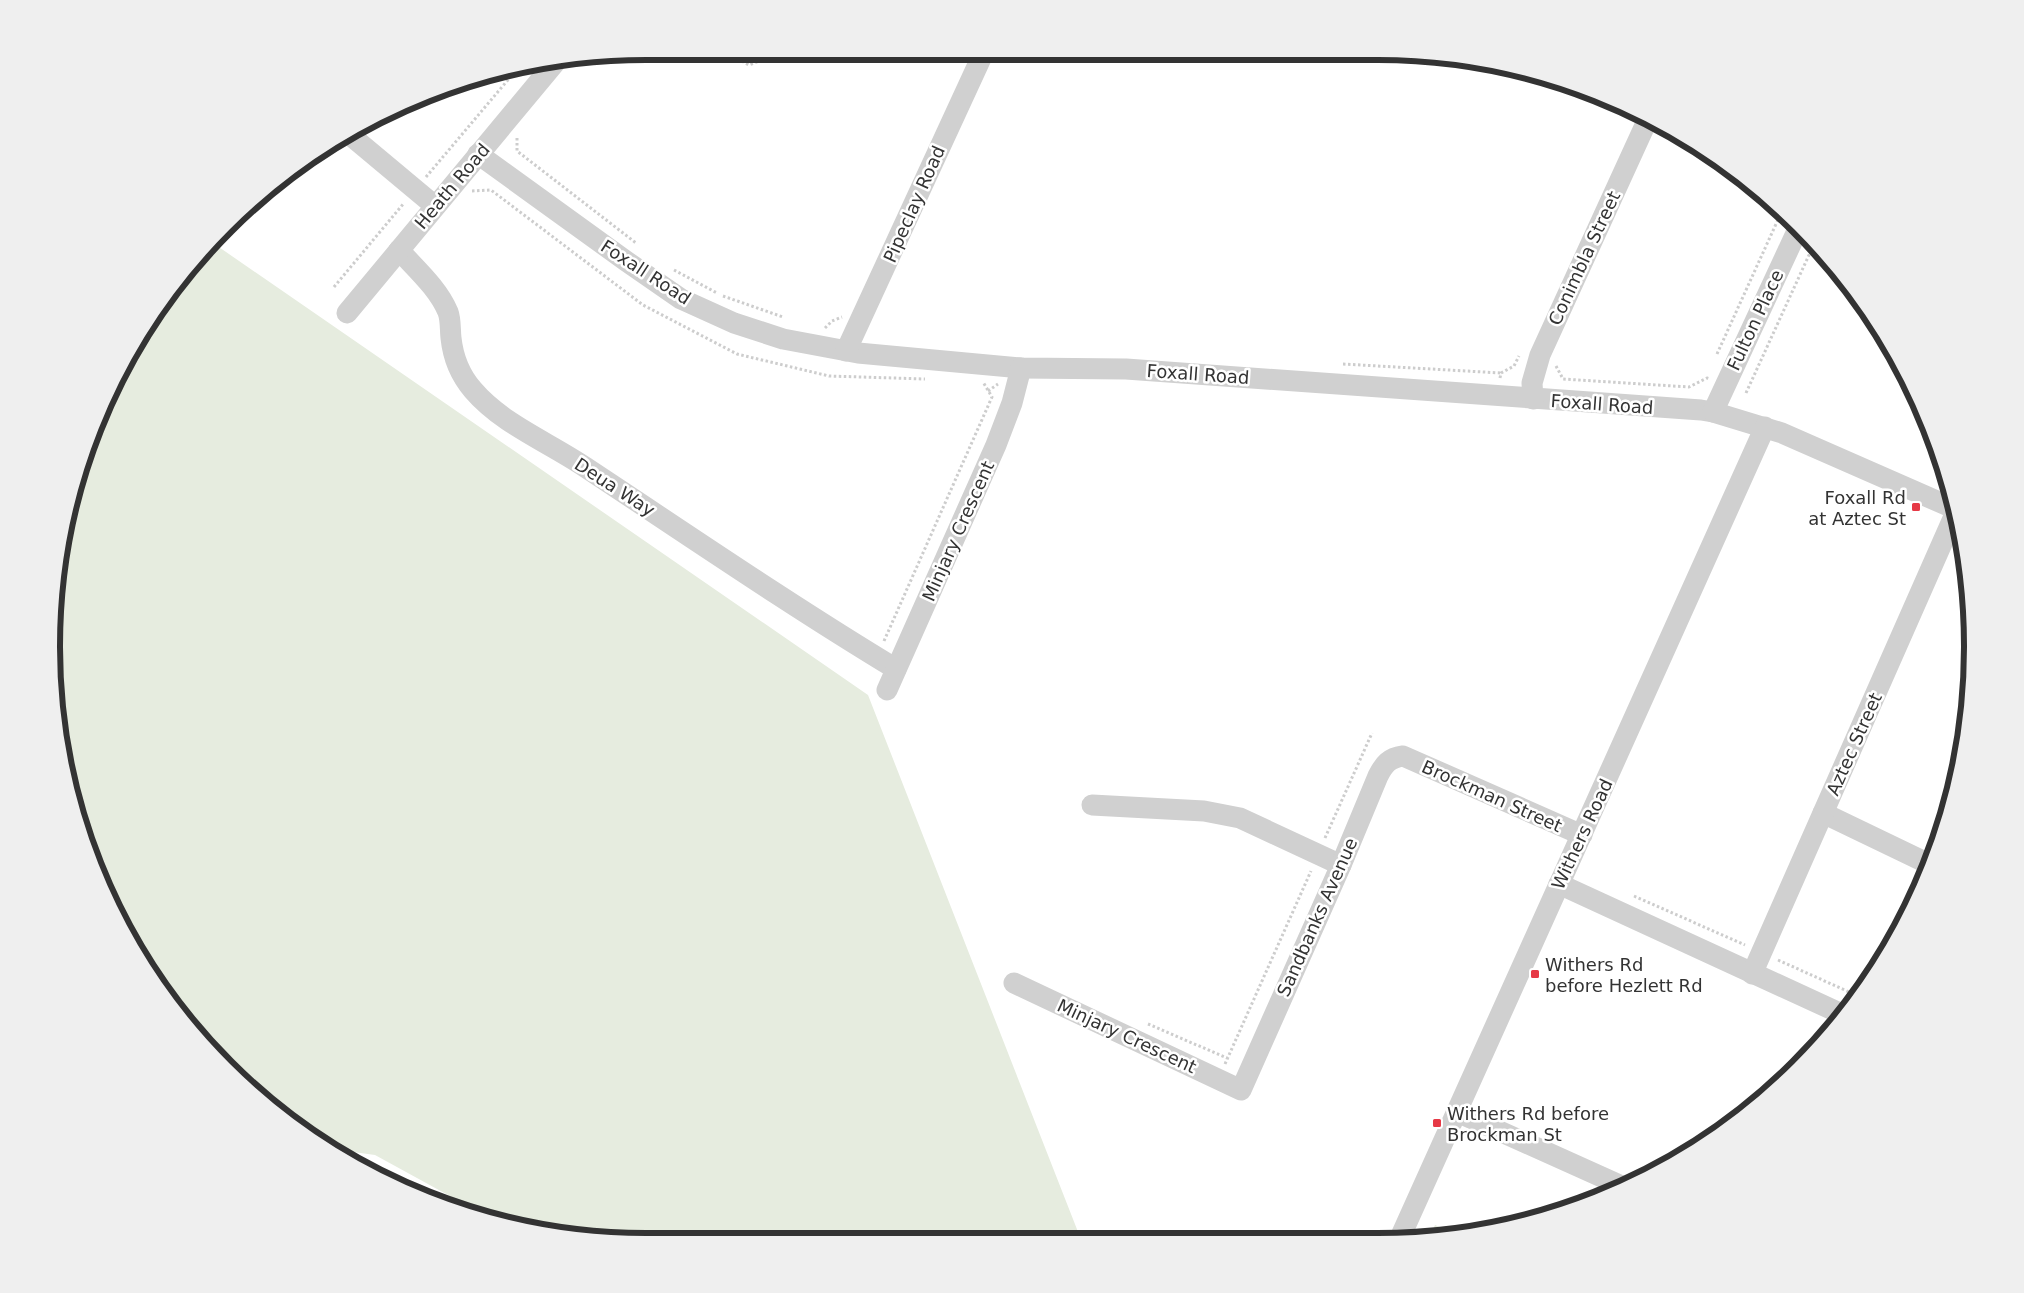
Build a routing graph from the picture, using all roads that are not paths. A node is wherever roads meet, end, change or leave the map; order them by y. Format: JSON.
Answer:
{"nodes":[{"id":1,"x":980,"y":60,"type":"edge"},
{"id":2,"x":564,"y":66,"type":"edge"},
{"id":3,"x":1645,"y":125,"type":"edge"},
{"id":4,"x":354,"y":138,"type":"edge"},
{"id":5,"x":478,"y":154,"type":"junction"},
{"id":6,"x":435,"y":206,"type":"junction"},
{"id":7,"x":1794,"y":235,"type":"edge"},
{"id":8,"x":399,"y":250,"type":"junction"},
{"id":9,"x":347,"y":313,"type":"dead end"},
{"id":10,"x":846,"y":351,"type":"junction"},
{"id":11,"x":1021,"y":368,"type":"junction"},
{"id":12,"x":1533,"y":399,"type":"junction"},
{"id":13,"x":1713,"y":412,"type":"junction"},
{"id":14,"x":1765,"y":427,"type":"junction"},
{"id":15,"x":1946,"y":505,"type":"edge"},
{"id":16,"x":1951,"y":523,"type":"edge"},
{"id":17,"x":896,"y":669,"type":"junction"},
{"id":18,"x":887,"y":690,"type":"dead end"},
{"id":19,"x":1403,"y":756,"type":"joint"},
{"id":20,"x":1092,"y":805,"type":"dead end"},
{"id":21,"x":1823,"y":813,"type":"junction"},
{"id":22,"x":1582,"y":835,"type":"junction"},
{"id":23,"x":1923,"y":861,"type":"edge"},
{"id":24,"x":1341,"y":865,"type":"junction"},
{"id":25,"x":1559,"y":884,"type":"junction"},
{"id":26,"x":1752,"y":974,"type":"junction"},
{"id":27,"x":1014,"y":983,"type":"dead end"},
{"id":28,"x":1836,"y":1012,"type":"edge"},
{"id":29,"x":1241,"y":1090,"type":"joint"},
{"id":30,"x":1457,"y":1112,"type":"junction"},
{"id":31,"x":1614,"y":1183,"type":"edge"},
{"id":32,"x":1402,"y":1232,"type":"edge"}],
"edges":[{"from":1,"to":10,"type":"street","name":"Pipeclay Road"},
{"from":2,"to":5,"type":"street","name":"Heath Road"},
{"from":3,"to":12,"type":"street","name":"Conimbla Street"},
{"from":4,"to":6,"type":"street"},
{"from":5,"to":6,"type":"street","name":"Heath Road"},
{"from":5,"to":10,"type":"street","name":"Foxall Road"},
{"from":6,"to":8,"type":"street","name":"Heath Road"},
{"from":7,"to":13,"type":"street","name":"Fulton Place"},
{"from":8,"to":9,"type":"street","name":"Heath Road"},
{"from":8,"to":17,"type":"street","name":"Deua Way"},
{"from":10,"to":11,"type":"street","name":"Foxall Road"},
{"from":11,"to":12,"type":"street","name":"Foxall Road"},
{"from":11,"to":17,"type":"street","name":"Minjary Crescent"},
{"from":12,"to":13,"type":"street","name":"Foxall Road"},
{"from":13,"to":14,"type":"street","name":"Foxall Road"},
{"from":14,"to":15,"type":"street","name":"Foxall Road"},
{"from":14,"to":22,"type":"street","name":"Withers Road"},
{"from":16,"to":21,"type":"street","name":"Aztec Street"},
{"from":17,"to":18,"type":"street","name":"Minjary Crescent"},
{"from":19,"to":22,"type":"street","name":"Brockman Street"},
{"from":19,"to":24,"type":"street","name":"Sandbanks Avenue"},
{"from":20,"to":24,"type":"street"},
{"from":21,"to":23,"type":"street"},
{"from":21,"to":26,"type":"street","name":"Aztec Street"},
{"from":22,"to":25,"type":"street","name":"Withers Road"},
{"from":24,"to":29,"type":"street","name":"Sandbanks Avenue"},
{"from":25,"to":26,"type":"street"},
{"from":25,"to":30,"type":"street","name":"Withers Road"},
{"from":26,"to":28,"type":"street"},
{"from":27,"to":29,"type":"street","name":"Minjary Crescent"},
{"from":30,"to":31,"type":"street"},
{"from":30,"to":32,"type":"street","name":"Withers Road"}]}
